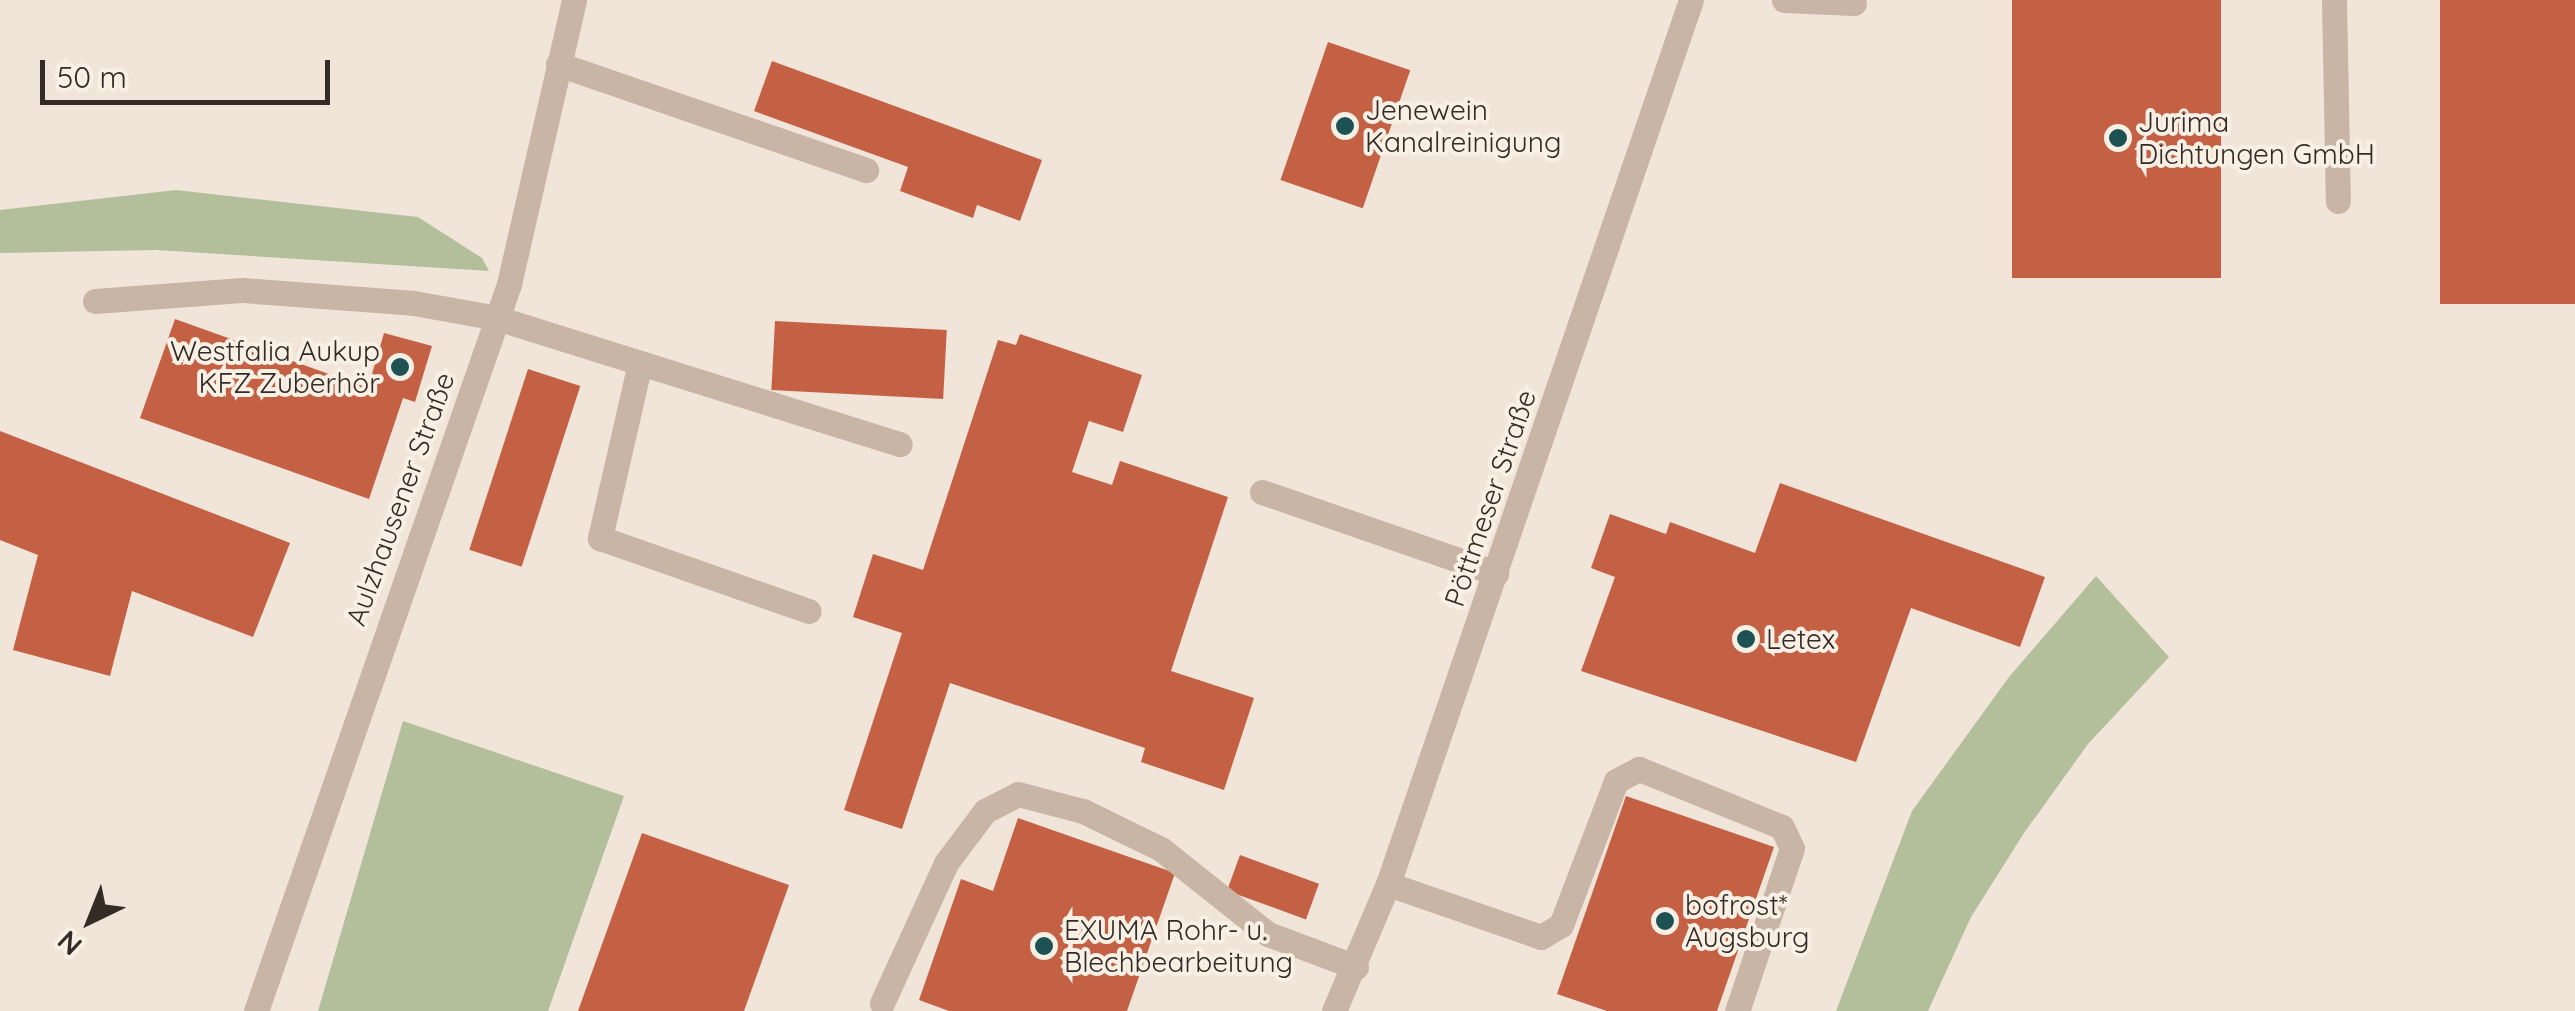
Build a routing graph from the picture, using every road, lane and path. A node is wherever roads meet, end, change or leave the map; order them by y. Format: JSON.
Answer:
{"nodes":[{"id":1,"x":574,"y":0,"type":"edge"},
{"id":2,"x":1692,"y":0,"type":"edge"},
{"id":3,"x":1784,"y":0,"type":"edge"},
{"id":4,"x":2334,"y":0,"type":"edge"},
{"id":5,"x":1854,"y":3,"type":"dead end"},
{"id":6,"x":558,"y":64,"type":"junction"},
{"id":7,"x":866,"y":170,"type":"dead end"},
{"id":8,"x":2338,"y":201,"type":"dead end"},
{"id":9,"x":95,"y":301,"type":"dead end"},
{"id":10,"x":497,"y":318,"type":"junction"},
{"id":11,"x":640,"y":363,"type":"junction"},
{"id":12,"x":900,"y":444,"type":"dead end"},
{"id":13,"x":1262,"y":492,"type":"dead end"},
{"id":14,"x":1496,"y":573,"type":"junction"},
{"id":15,"x":809,"y":611,"type":"dead end"},
{"id":16,"x":1388,"y":884,"type":"junction"},
{"id":17,"x":1356,"y":966,"type":"junction"},
{"id":18,"x":882,"y":1002,"type":"dead end"},
{"id":19,"x":256,"y":1011,"type":"edge"},
{"id":20,"x":1334,"y":1011,"type":"edge"},
{"id":21,"x":1737,"y":1011,"type":"edge"}],
"edges":[{"from":1,"to":6,"type":"street","name":"Aulzhausener Straße"},
{"from":2,"to":14,"type":"street","name":"Pöttmeser Straße"},
{"from":3,"to":5,"type":"street"},
{"from":4,"to":8,"type":"street"},
{"from":6,"to":7,"type":"street"},
{"from":6,"to":10,"type":"street","name":"Aulzhausener Straße"},
{"from":9,"to":10,"type":"street"},
{"from":10,"to":11,"type":"street"},
{"from":10,"to":19,"type":"street","name":"Aulzhausener Straße"},
{"from":11,"to":12,"type":"street"},
{"from":11,"to":15,"type":"street"},
{"from":13,"to":14,"type":"street"},
{"from":14,"to":16,"type":"street","name":"Pöttmeser Straße"},
{"from":16,"to":17,"type":"street","name":"Pöttmeser Straße"},
{"from":16,"to":21,"type":"street"},
{"from":17,"to":18,"type":"street"},
{"from":17,"to":20,"type":"street","name":"Pöttmeser Straße"}]}
